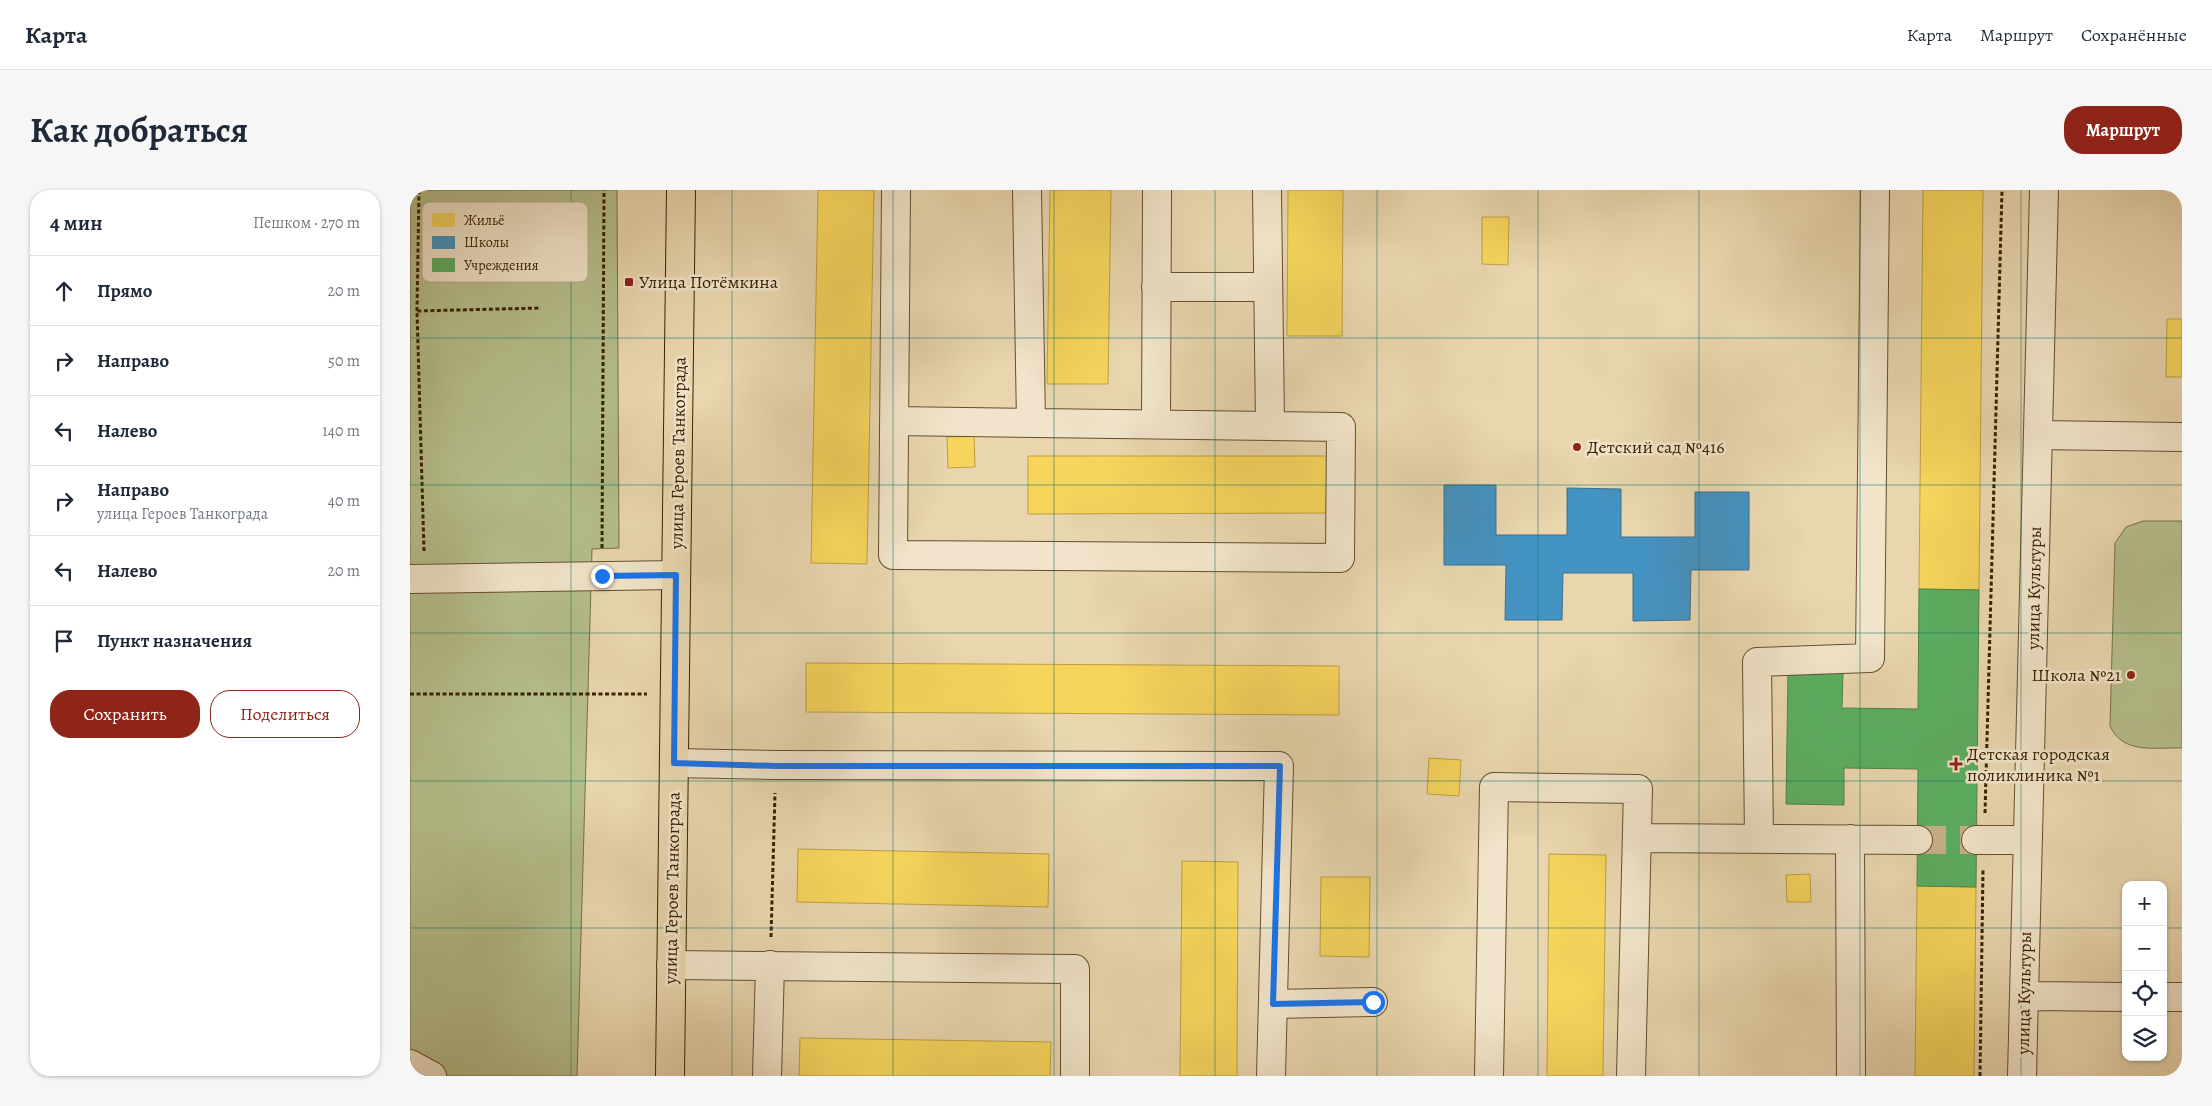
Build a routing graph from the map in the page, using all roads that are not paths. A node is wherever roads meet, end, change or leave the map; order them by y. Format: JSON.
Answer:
{"nodes":[{"id":1,"x":681,"y":190,"type":"edge"},
{"id":2,"x":896,"y":190,"type":"edge"},
{"id":3,"x":1027,"y":190,"type":"edge"},
{"id":4,"x":1157,"y":190,"type":"edge"},
{"id":5,"x":1267,"y":190,"type":"edge"},
{"id":6,"x":1875,"y":190,"type":"edge"},
{"id":7,"x":2044,"y":190,"type":"edge"},
{"id":8,"x":1156,"y":287,"type":"junction"},
{"id":9,"x":1267,"y":287,"type":"junction"},
{"id":10,"x":894,"y":421,"type":"junction"},
{"id":11,"x":1031,"y":422,"type":"junction"},
{"id":12,"x":1156,"y":424,"type":"junction"},
{"id":13,"x":1270,"y":425,"type":"junction"},
{"id":14,"x":2038,"y":435,"type":"junction"},
{"id":15,"x":2182,"y":437,"type":"edge"},
{"id":16,"x":676,"y":575,"type":"junction"},
{"id":17,"x":417,"y":579,"type":"edge"},
{"id":18,"x":674,"y":763,"type":"junction"},
{"id":19,"x":1638,"y":838,"type":"junction"},
{"id":20,"x":1759,"y":839,"type":"junction"},
{"id":21,"x":1850,"y":839,"type":"junction"},
{"id":22,"x":1918,"y":840,"type":"tunnel mouth"},
{"id":23,"x":1980,"y":840,"type":"tunnel mouth"},
{"id":24,"x":2028,"y":840,"type":"junction"},
{"id":25,"x":770,"y":965,"type":"junction"},
{"id":26,"x":671,"y":966,"type":"junction"},
{"id":27,"x":2024,"y":996,"type":"junction"},
{"id":28,"x":2122,"y":997,"type":"edge"},
{"id":29,"x":2167,"y":997,"type":"edge"},
{"id":30,"x":2182,"y":998,"type":"edge"},
{"id":31,"x":1373,"y":1002,"type":"dead end"},
{"id":32,"x":1273,"y":1004,"type":"junction"},
{"id":33,"x":410,"y":1064,"type":"edge"},
{"id":34,"x":432,"y":1076,"type":"edge"},
{"id":35,"x":670,"y":1076,"type":"edge"},
{"id":36,"x":768,"y":1076,"type":"edge"},
{"id":37,"x":1075,"y":1076,"type":"edge"},
{"id":38,"x":1271,"y":1076,"type":"edge"},
{"id":39,"x":1489,"y":1076,"type":"edge"},
{"id":40,"x":1632,"y":1076,"type":"edge"},
{"id":41,"x":1851,"y":1076,"type":"edge"},
{"id":42,"x":2022,"y":1076,"type":"edge"}],
"edges":[{"from":1,"to":16,"type":"main road","name":"улица Героев Танкограда"},
{"from":2,"to":10,"type":"street"},
{"from":3,"to":11,"type":"street"},
{"from":4,"to":8,"type":"street"},
{"from":5,"to":9,"type":"street"},
{"from":6,"to":20,"type":"street"},
{"from":7,"to":14,"type":"street","name":"улица Культуры"},
{"from":8,"to":9,"type":"street"},
{"from":8,"to":12,"type":"street"},
{"from":9,"to":13,"type":"street"},
{"from":10,"to":11,"type":"street"},
{"from":10,"to":13,"type":"street"},
{"from":11,"to":12,"type":"street"},
{"from":12,"to":13,"type":"street"},
{"from":14,"to":15,"type":"street"},
{"from":14,"to":24,"type":"street","name":"улица Культуры"},
{"from":16,"to":17,"type":"street"},
{"from":16,"to":18,"type":"main road","name":"улица Героев Танкограда"},
{"from":18,"to":26,"type":"main road","name":"улица Героев Танкограда"},
{"from":18,"to":32,"type":"street"},
{"from":19,"to":20,"type":"street"},
{"from":19,"to":39,"type":"street"},
{"from":19,"to":40,"type":"street"},
{"from":20,"to":21,"type":"street"},
{"from":21,"to":22,"type":"street"},
{"from":21,"to":41,"type":"street"},
{"from":23,"to":24,"type":"street"},
{"from":24,"to":27,"type":"street","name":"улица Культуры"},
{"from":25,"to":26,"type":"street"},
{"from":25,"to":36,"type":"street"},
{"from":25,"to":37,"type":"street"},
{"from":26,"to":35,"type":"main road","name":"улица Героев Танкограда"},
{"from":27,"to":28,"type":"street"},
{"from":27,"to":42,"type":"street","name":"улица Культуры"},
{"from":29,"to":30,"type":"street"},
{"from":31,"to":32,"type":"street"},
{"from":32,"to":38,"type":"street"},
{"from":33,"to":34,"type":"street"}]}
